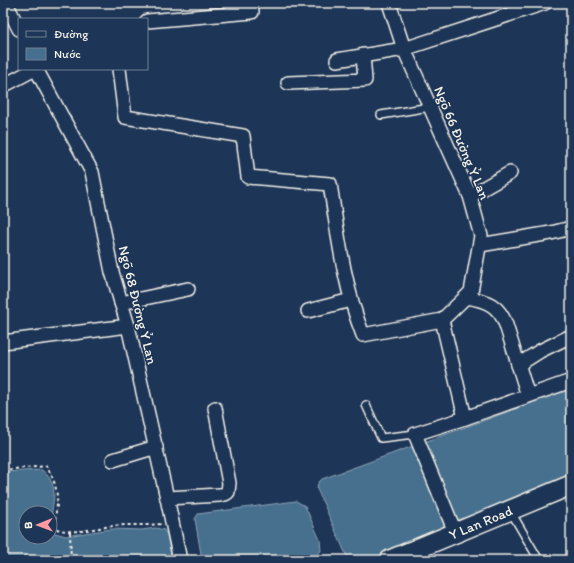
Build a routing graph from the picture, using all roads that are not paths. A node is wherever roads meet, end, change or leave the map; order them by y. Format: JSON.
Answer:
{"nodes":[{"id":1,"x":6,"y":3,"type":"edge"},
{"id":2,"x":251,"y":3,"type":"edge"},
{"id":3,"x":389,"y":3,"type":"edge"},
{"id":4,"x":545,"y":3,"type":"edge"},
{"id":5,"x":148,"y":21,"type":"edge"},
{"id":6,"x":18,"y":27,"type":"edge"},
{"id":7,"x":404,"y":49,"type":"junction"},
{"id":8,"x":363,"y":55,"type":"junction"},
{"id":9,"x":337,"y":60,"type":"dead end"},
{"id":10,"x":34,"y":70,"type":"edge"},
{"id":11,"x":37,"y":70,"type":"edge"},
{"id":12,"x":119,"y":70,"type":"edge"},
{"id":13,"x":288,"y":83,"type":"dead end"},
{"id":14,"x":3,"y":86,"type":"edge"},
{"id":15,"x":430,"y":108,"type":"junction"},
{"id":16,"x":381,"y":115,"type":"dead end"},
{"id":17,"x":510,"y":174,"type":"dead end"},
{"id":18,"x":470,"y":196,"type":"junction"},
{"id":19,"x":571,"y":228,"type":"edge"},
{"id":20,"x":480,"y":245,"type":"junction"},
{"id":21,"x":188,"y":289,"type":"dead end"},
{"id":22,"x":467,"y":296,"type":"junction"},
{"id":23,"x":351,"y":300,"type":"junction"},
{"id":24,"x":121,"y":303,"type":"junction"},
{"id":25,"x":308,"y":311,"type":"dead end"},
{"id":26,"x":442,"y":320,"type":"junction"},
{"id":27,"x":128,"y":326,"type":"junction"},
{"id":28,"x":571,"y":336,"type":"edge"},
{"id":29,"x":3,"y":342,"type":"edge"},
{"id":30,"x":518,"y":365,"type":"junction"},
{"id":31,"x":571,"y":380,"type":"edge"},
{"id":32,"x":528,"y":396,"type":"junction"},
{"id":33,"x":366,"y":405,"type":"dead end"},
{"id":34,"x":215,"y":408,"type":"dead end"},
{"id":35,"x":465,"y":418,"type":"junction"},
{"id":36,"x":417,"y":438,"type":"junction"},
{"id":37,"x":156,"y":447,"type":"junction"},
{"id":38,"x":112,"y":460,"type":"dead end"},
{"id":39,"x":571,"y":485,"type":"edge"},
{"id":40,"x":167,"y":498,"type":"junction"},
{"id":41,"x":510,"y":510,"type":"junction"},
{"id":42,"x":454,"y":530,"type":"junction"},
{"id":43,"x":180,"y":560,"type":"edge"},
{"id":44,"x":390,"y":560,"type":"edge"},
{"id":45,"x":539,"y":560,"type":"edge"}],
"edges":[{"from":1,"to":6,"type":"street"},
{"from":2,"to":5,"type":"street"},
{"from":3,"to":7,"type":"street","name":"Ngõ 66 Đường Ỷ Lan"},
{"from":4,"to":7,"type":"street"},
{"from":7,"to":8,"type":"street"},
{"from":7,"to":15,"type":"street","name":"Ngõ 66 Đường Ỷ Lan"},
{"from":8,"to":9,"type":"street"},
{"from":8,"to":13,"type":"street"},
{"from":10,"to":14,"type":"street"},
{"from":11,"to":24,"type":"street","name":"Ngõ 68 Đường Ỷ Lan"},
{"from":12,"to":23,"type":"street"},
{"from":15,"to":16,"type":"lane"},
{"from":15,"to":18,"type":"street","name":"Ngõ 66 Đường Ỷ Lan"},
{"from":17,"to":18,"type":"street"},
{"from":18,"to":20,"type":"street","name":"Ngõ 66 Đường Ỷ Lan"},
{"from":19,"to":20,"type":"street"},
{"from":20,"to":22,"type":"street","name":"Ngõ 66 Đường Ỷ Lan"},
{"from":21,"to":24,"type":"street"},
{"from":22,"to":26,"type":"street","name":"Ngõ 66 Đường Ỷ Lan"},
{"from":22,"to":30,"type":"street"},
{"from":23,"to":25,"type":"street"},
{"from":23,"to":26,"type":"street"},
{"from":24,"to":27,"type":"street","name":"Ngõ 68 Đường Ỷ Lan"},
{"from":26,"to":35,"type":"street"},
{"from":27,"to":29,"type":"street"},
{"from":27,"to":37,"type":"street","name":"Ngõ 68 Đường Ỷ Lan"},
{"from":28,"to":30,"type":"street"},
{"from":30,"to":32,"type":"street"},
{"from":31,"to":32,"type":"street"},
{"from":32,"to":35,"type":"street"},
{"from":33,"to":36,"type":"lane"},
{"from":34,"to":40,"type":"street"},
{"from":35,"to":36,"type":"street"},
{"from":36,"to":42,"type":"street"},
{"from":37,"to":38,"type":"street"},
{"from":37,"to":40,"type":"street","name":"Ngõ 68 Đường Ỷ Lan"},
{"from":39,"to":41,"type":"main road","name":"Y Lan Road"},
{"from":40,"to":43,"type":"street","name":"Ngõ 68 Đường Ỷ Lan"},
{"from":41,"to":42,"type":"main road","name":"Y Lan Road"},
{"from":41,"to":45,"type":"lane"},
{"from":42,"to":44,"type":"main road","name":"Y Lan Road"}]}
